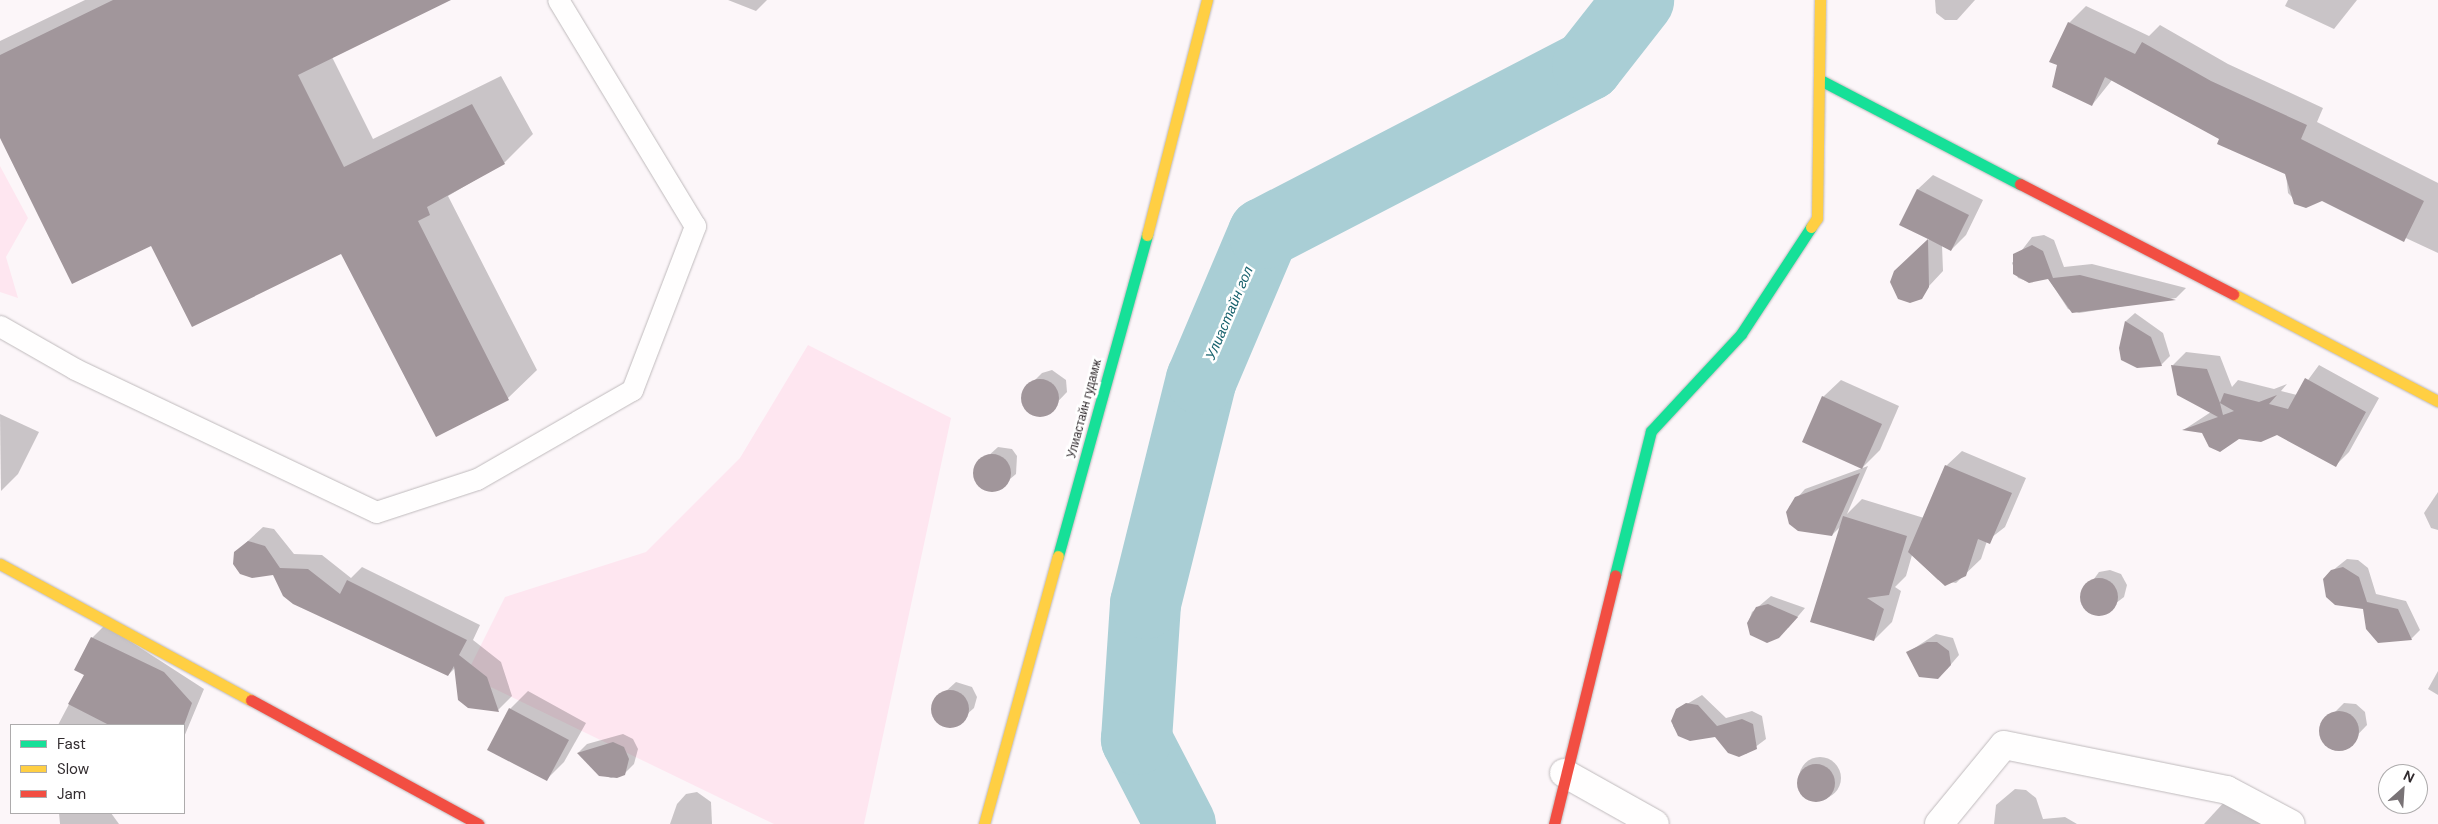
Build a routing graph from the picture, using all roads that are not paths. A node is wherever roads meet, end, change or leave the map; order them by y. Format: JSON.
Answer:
{"nodes":[{"id":1,"x":558,"y":0,"type":"edge"},
{"id":2,"x":1207,"y":0,"type":"edge"},
{"id":3,"x":1820,"y":0,"type":"edge"},
{"id":4,"x":1822,"y":81,"type":"junction"},
{"id":5,"x":0,"y":326,"type":"edge"},
{"id":6,"x":2438,"y":401,"type":"edge"},
{"id":7,"x":0,"y":564,"type":"edge"},
{"id":8,"x":1564,"y":773,"type":"junction"},
{"id":9,"x":478,"y":824,"type":"edge"},
{"id":10,"x":984,"y":824,"type":"edge"},
{"id":11,"x":1554,"y":824,"type":"edge"},
{"id":12,"x":1655,"y":824,"type":"edge"},
{"id":13,"x":1939,"y":824,"type":"edge"},
{"id":14,"x":2291,"y":824,"type":"edge"}],
"edges":[{"from":1,"to":5,"type":"lane"},
{"from":2,"to":10,"type":"street","name":"Улиастайн гудамж"},
{"from":3,"to":4,"type":"street"},
{"from":4,"to":6,"type":"street"},
{"from":4,"to":8,"type":"street"},
{"from":7,"to":9,"type":"street"},
{"from":8,"to":11,"type":"street"},
{"from":8,"to":12,"type":"street"},
{"from":13,"to":14,"type":"street"}]}
